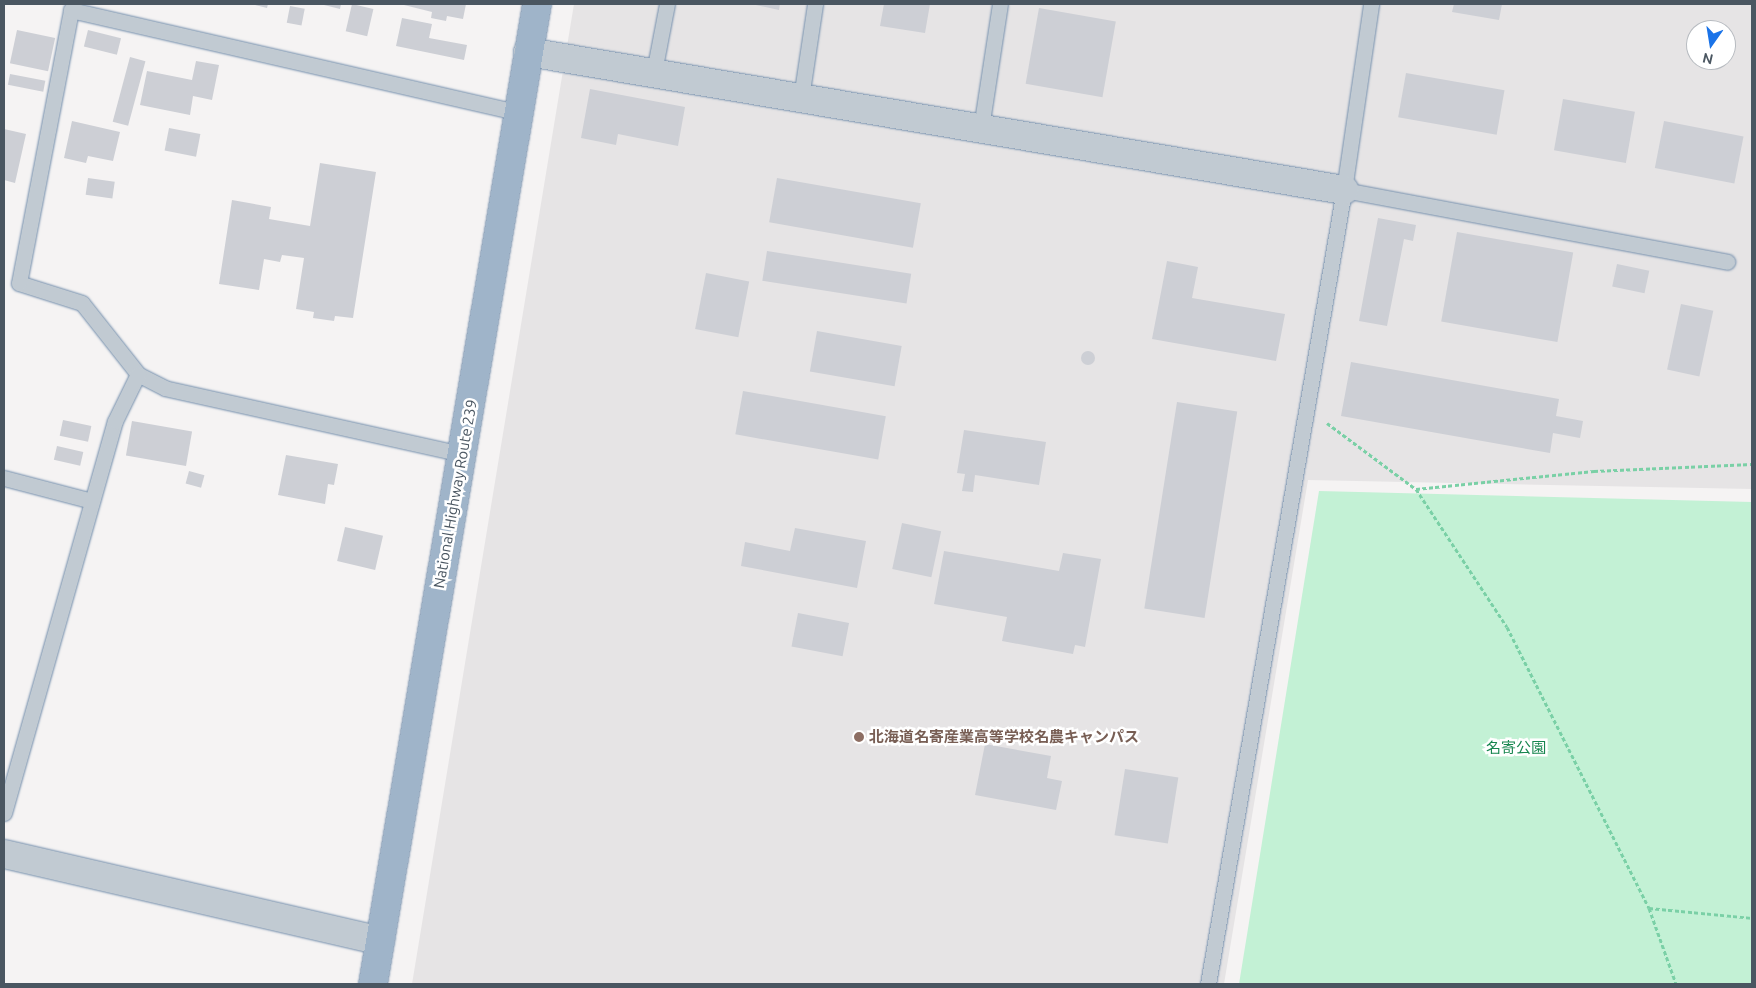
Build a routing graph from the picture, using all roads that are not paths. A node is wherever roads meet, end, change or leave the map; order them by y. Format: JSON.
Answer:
{"nodes":[{"id":1,"x":537,"y":4,"type":"edge"},
{"id":2,"x":667,"y":4,"type":"edge"},
{"id":3,"x":816,"y":4,"type":"edge"},
{"id":4,"x":1000,"y":4,"type":"edge"},
{"id":5,"x":1371,"y":4,"type":"edge"},
{"id":6,"x":528,"y":52,"type":"junction"},
{"id":7,"x":654,"y":72,"type":"junction"},
{"id":8,"x":801,"y":98,"type":"junction"},
{"id":9,"x":520,"y":113,"type":"junction"},
{"id":10,"x":981,"y":128,"type":"junction"},
{"id":11,"x":1344,"y":190,"type":"junction"},
{"id":12,"x":1727,"y":262,"type":"dead end"},
{"id":13,"x":138,"y":374,"type":"junction"},
{"id":14,"x":462,"y":454,"type":"junction"},
{"id":15,"x":4,"y":478,"type":"edge"},
{"id":16,"x":92,"y":501,"type":"junction"},
{"id":17,"x":4,"y":813,"type":"edge"},
{"id":18,"x":4,"y":854,"type":"edge"},
{"id":19,"x":380,"y":941,"type":"junction"},
{"id":20,"x":373,"y":984,"type":"edge"},
{"id":21,"x":1208,"y":984,"type":"edge"}],
"edges":[{"from":1,"to":6,"type":"highway","name":"National Highway Route 239"},
{"from":2,"to":7,"type":"lane"},
{"from":3,"to":8,"type":"lane"},
{"from":4,"to":10,"type":"lane"},
{"from":5,"to":11,"type":"lane"},
{"from":6,"to":7,"type":"street"},
{"from":6,"to":9,"type":"highway","name":"National Highway Route 239"},
{"from":7,"to":8,"type":"street"},
{"from":8,"to":10,"type":"street"},
{"from":9,"to":13,"type":"lane"},
{"from":9,"to":14,"type":"highway","name":"National Highway Route 239"},
{"from":10,"to":11,"type":"street"},
{"from":11,"to":12,"type":"lane"},
{"from":11,"to":21,"type":"lane"},
{"from":13,"to":14,"type":"lane"},
{"from":13,"to":16,"type":"lane"},
{"from":14,"to":19,"type":"highway","name":"National Highway Route 239"},
{"from":15,"to":16,"type":"lane"},
{"from":16,"to":17,"type":"lane"},
{"from":18,"to":19,"type":"street"},
{"from":19,"to":20,"type":"highway","name":"National Highway Route 239"}]}
